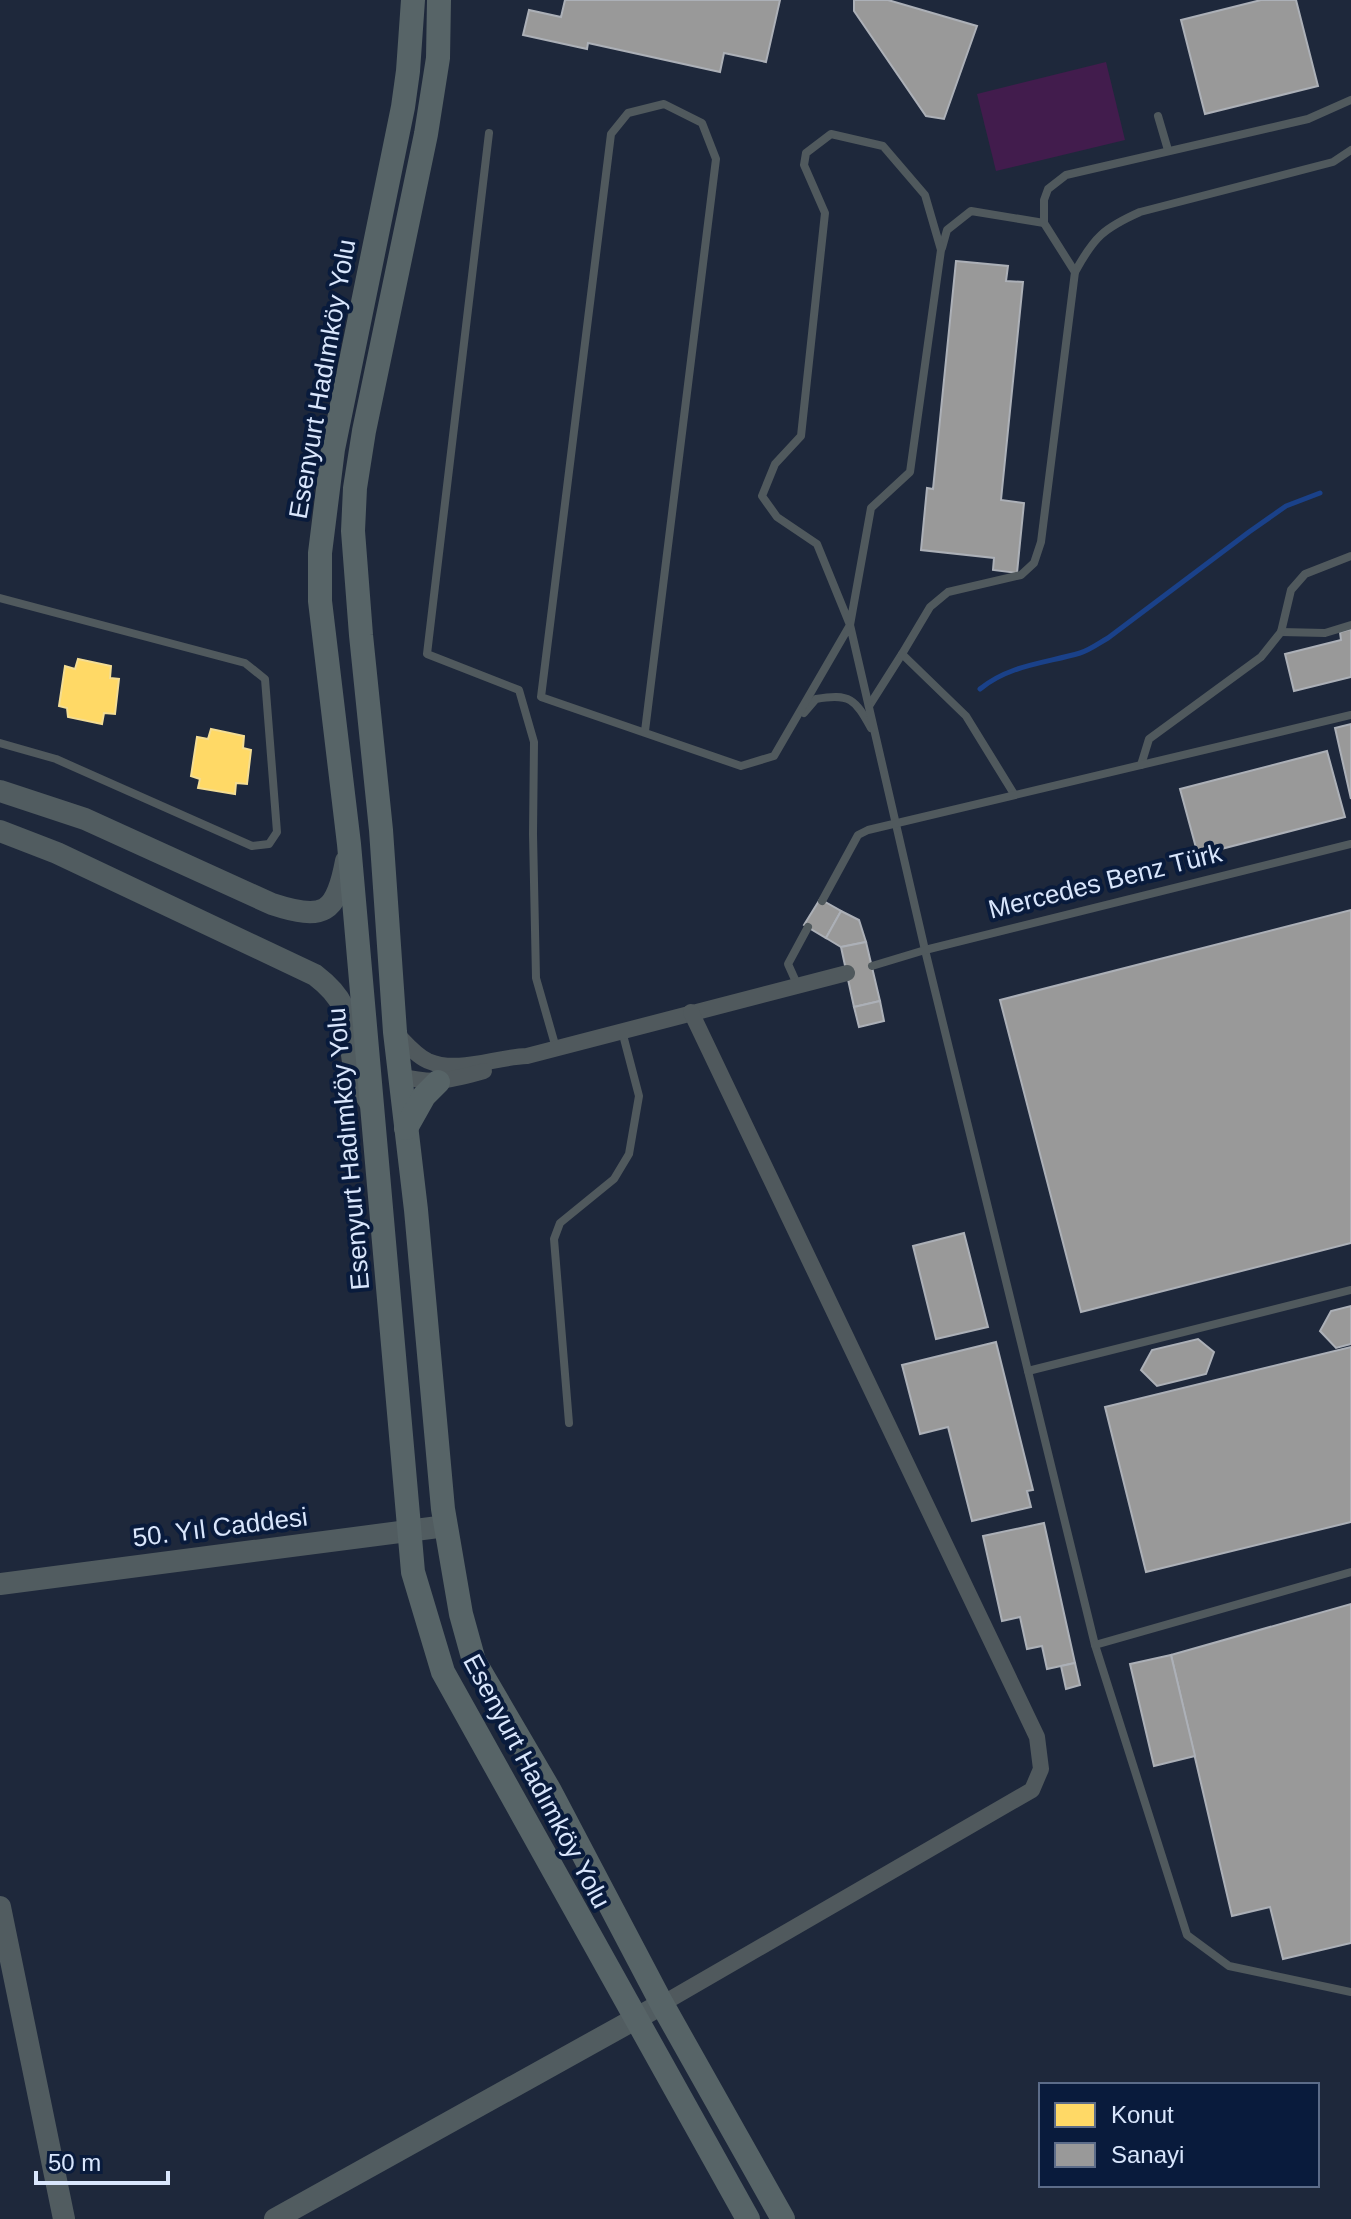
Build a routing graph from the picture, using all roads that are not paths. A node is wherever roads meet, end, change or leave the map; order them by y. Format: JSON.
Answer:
{"nodes":[{"id":1,"x":413,"y":0,"type":"edge"},
{"id":2,"x":439,"y":0,"type":"edge"},
{"id":3,"x":1351,"y":100,"type":"edge"},
{"id":4,"x":1158,"y":116,"type":"dead end"},
{"id":5,"x":489,"y":133,"type":"dead end"},
{"id":6,"x":1168,"y":150,"type":"junction"},
{"id":7,"x":1351,"y":150,"type":"edge"},
{"id":8,"x":1044,"y":223,"type":"junction"},
{"id":9,"x":941,"y":250,"type":"junction"},
{"id":10,"x":1075,"y":272,"type":"junction"},
{"id":11,"x":1351,"y":556,"type":"edge"},
{"id":12,"x":0,"y":598,"type":"edge"},
{"id":13,"x":850,"y":625,"type":"junction"},
{"id":14,"x":1351,"y":625,"type":"edge"},
{"id":15,"x":1281,"y":632,"type":"junction"},
{"id":16,"x":902,"y":654,"type":"junction"},
{"id":17,"x":869,"y":706,"type":"junction"},
{"id":18,"x":1351,"y":715,"type":"edge"},
{"id":19,"x":791,"y":728,"type":"junction"},
{"id":20,"x":645,"y":731,"type":"junction"},
{"id":21,"x":876,"y":735,"type":"junction"},
{"id":22,"x":0,"y":743,"type":"edge"},
{"id":23,"x":1141,"y":765,"type":"junction"},
{"id":24,"x":0,"y":791,"type":"edge"},
{"id":25,"x":1014,"y":794,"type":"junction"},
{"id":26,"x":896,"y":823,"type":"junction"},
{"id":27,"x":0,"y":831,"type":"edge"},
{"id":28,"x":349,"y":844,"type":"junction"},
{"id":29,"x":1351,"y":844,"type":"edge"},
{"id":30,"x":822,"y":901,"type":"dead end"},
{"id":31,"x":808,"y":927,"type":"dead end"},
{"id":32,"x":925,"y":950,"type":"junction"},
{"id":33,"x":872,"y":966,"type":"dead end"},
{"id":34,"x":847,"y":973,"type":"dead end"},
{"id":35,"x":797,"y":984,"type":"junction"},
{"id":36,"x":691,"y":1012,"type":"junction"},
{"id":37,"x":622,"y":1030,"type":"junction"},
{"id":38,"x":395,"y":1032,"type":"junction"},
{"id":39,"x":556,"y":1048,"type":"junction"},
{"id":40,"x":527,"y":1056,"type":"junction"},
{"id":41,"x":385,"y":1071,"type":"junction"},
{"id":42,"x":438,"y":1082,"type":"junction"},
{"id":43,"x":374,"y":1111,"type":"junction"},
{"id":44,"x":406,"y":1128,"type":"junction"},
{"id":45,"x":1351,"y":1290,"type":"edge"},
{"id":46,"x":1028,"y":1371,"type":"junction"},
{"id":47,"x":569,"y":1423,"type":"dead end"},
{"id":48,"x":446,"y":1526,"type":"junction"},
{"id":49,"x":410,"y":1531,"type":"junction"},
{"id":50,"x":1351,"y":1572,"type":"edge"},
{"id":51,"x":0,"y":1584,"type":"edge"},
{"id":52,"x":1095,"y":1645,"type":"junction"},
{"id":53,"x":0,"y":1907,"type":"edge"},
{"id":54,"x":1351,"y":1992,"type":"edge"},
{"id":55,"x":662,"y":2004,"type":"junction"},
{"id":56,"x":635,"y":2018,"type":"junction"},
{"id":57,"x":64,"y":2219,"type":"edge"},
{"id":58,"x":275,"y":2219,"type":"edge"},
{"id":59,"x":748,"y":2219,"type":"edge"},
{"id":60,"x":783,"y":2219,"type":"edge"}],
"edges":[{"from":1,"to":28,"type":"main road","name":"Esenyurt Hadımköy Yolu"},
{"from":2,"to":38,"type":"main road","name":"Esenyurt Hadımköy Yolu"},
{"from":3,"to":6,"type":"lane"},
{"from":4,"to":6,"type":"lane"},
{"from":5,"to":39,"type":"lane"},
{"from":6,"to":8,"type":"lane"},
{"from":7,"to":10,"type":"lane"},
{"from":8,"to":9,"type":"lane"},
{"from":8,"to":10,"type":"lane"},
{"from":9,"to":13,"type":"lane"},
{"from":9,"to":13,"type":"lane"},
{"from":10,"to":16,"type":"lane"},
{"from":11,"to":15,"type":"lane"},
{"from":12,"to":22,"type":"lane"},
{"from":13,"to":17,"type":"lane"},
{"from":13,"to":19,"type":"lane"},
{"from":14,"to":15,"type":"lane"},
{"from":15,"to":23,"type":"lane"},
{"from":16,"to":17,"type":"lane"},
{"from":16,"to":25,"type":"lane"},
{"from":17,"to":21,"type":"lane"},
{"from":18,"to":23,"type":"lane"},
{"from":19,"to":20,"type":"lane"},
{"from":19,"to":21,"type":"lane"},
{"from":20,"to":20,"type":"lane"},
{"from":21,"to":26,"type":"lane"},
{"from":23,"to":25,"type":"lane"},
{"from":24,"to":28,"type":"street"},
{"from":25,"to":26,"type":"lane"},
{"from":26,"to":30,"type":"lane"},
{"from":26,"to":32,"type":"lane"},
{"from":27,"to":43,"type":"street"},
{"from":28,"to":41,"type":"main road","name":"Esenyurt Hadımköy Yolu"},
{"from":29,"to":32,"type":"lane","name":"Mercedes Benz Türk"},
{"from":31,"to":35,"type":"lane"},
{"from":32,"to":33,"type":"lane","name":"Mercedes Benz Türk"},
{"from":32,"to":46,"type":"lane"},
{"from":34,"to":35,"type":"street"},
{"from":35,"to":36,"type":"street"},
{"from":36,"to":37,"type":"street"},
{"from":36,"to":55,"type":"street"},
{"from":37,"to":39,"type":"street"},
{"from":37,"to":47,"type":"lane"},
{"from":38,"to":40,"type":"street"},
{"from":38,"to":41,"type":"main road","name":"Esenyurt Hadımköy Yolu"},
{"from":39,"to":40,"type":"street"},
{"from":40,"to":42,"type":"street"},
{"from":41,"to":42,"type":"street"},
{"from":41,"to":43,"type":"main road","name":"Esenyurt Hadımköy Yolu"},
{"from":41,"to":44,"type":"main road","name":"Esenyurt Hadımköy Yolu"},
{"from":42,"to":44,"type":"main road"},
{"from":43,"to":49,"type":"main road","name":"Esenyurt Hadımköy Yolu"},
{"from":44,"to":48,"type":"main road","name":"Esenyurt Hadımköy Yolu"},
{"from":45,"to":46,"type":"lane"},
{"from":46,"to":52,"type":"lane"},
{"from":48,"to":49,"type":"street","name":"50. Yıl Caddesi"},
{"from":48,"to":55,"type":"main road","name":"Esenyurt Hadımköy Yolu"},
{"from":49,"to":51,"type":"street","name":"50. Yıl Caddesi"},
{"from":49,"to":56,"type":"main road","name":"Esenyurt Hadımköy Yolu"},
{"from":50,"to":52,"type":"lane"},
{"from":52,"to":54,"type":"lane"},
{"from":53,"to":57,"type":"street"},
{"from":55,"to":56,"type":"street"},
{"from":55,"to":60,"type":"main road","name":"Esenyurt Hadımköy Yolu"},
{"from":56,"to":58,"type":"street"},
{"from":56,"to":59,"type":"main road","name":"Esenyurt Hadımköy Yolu"}]}
